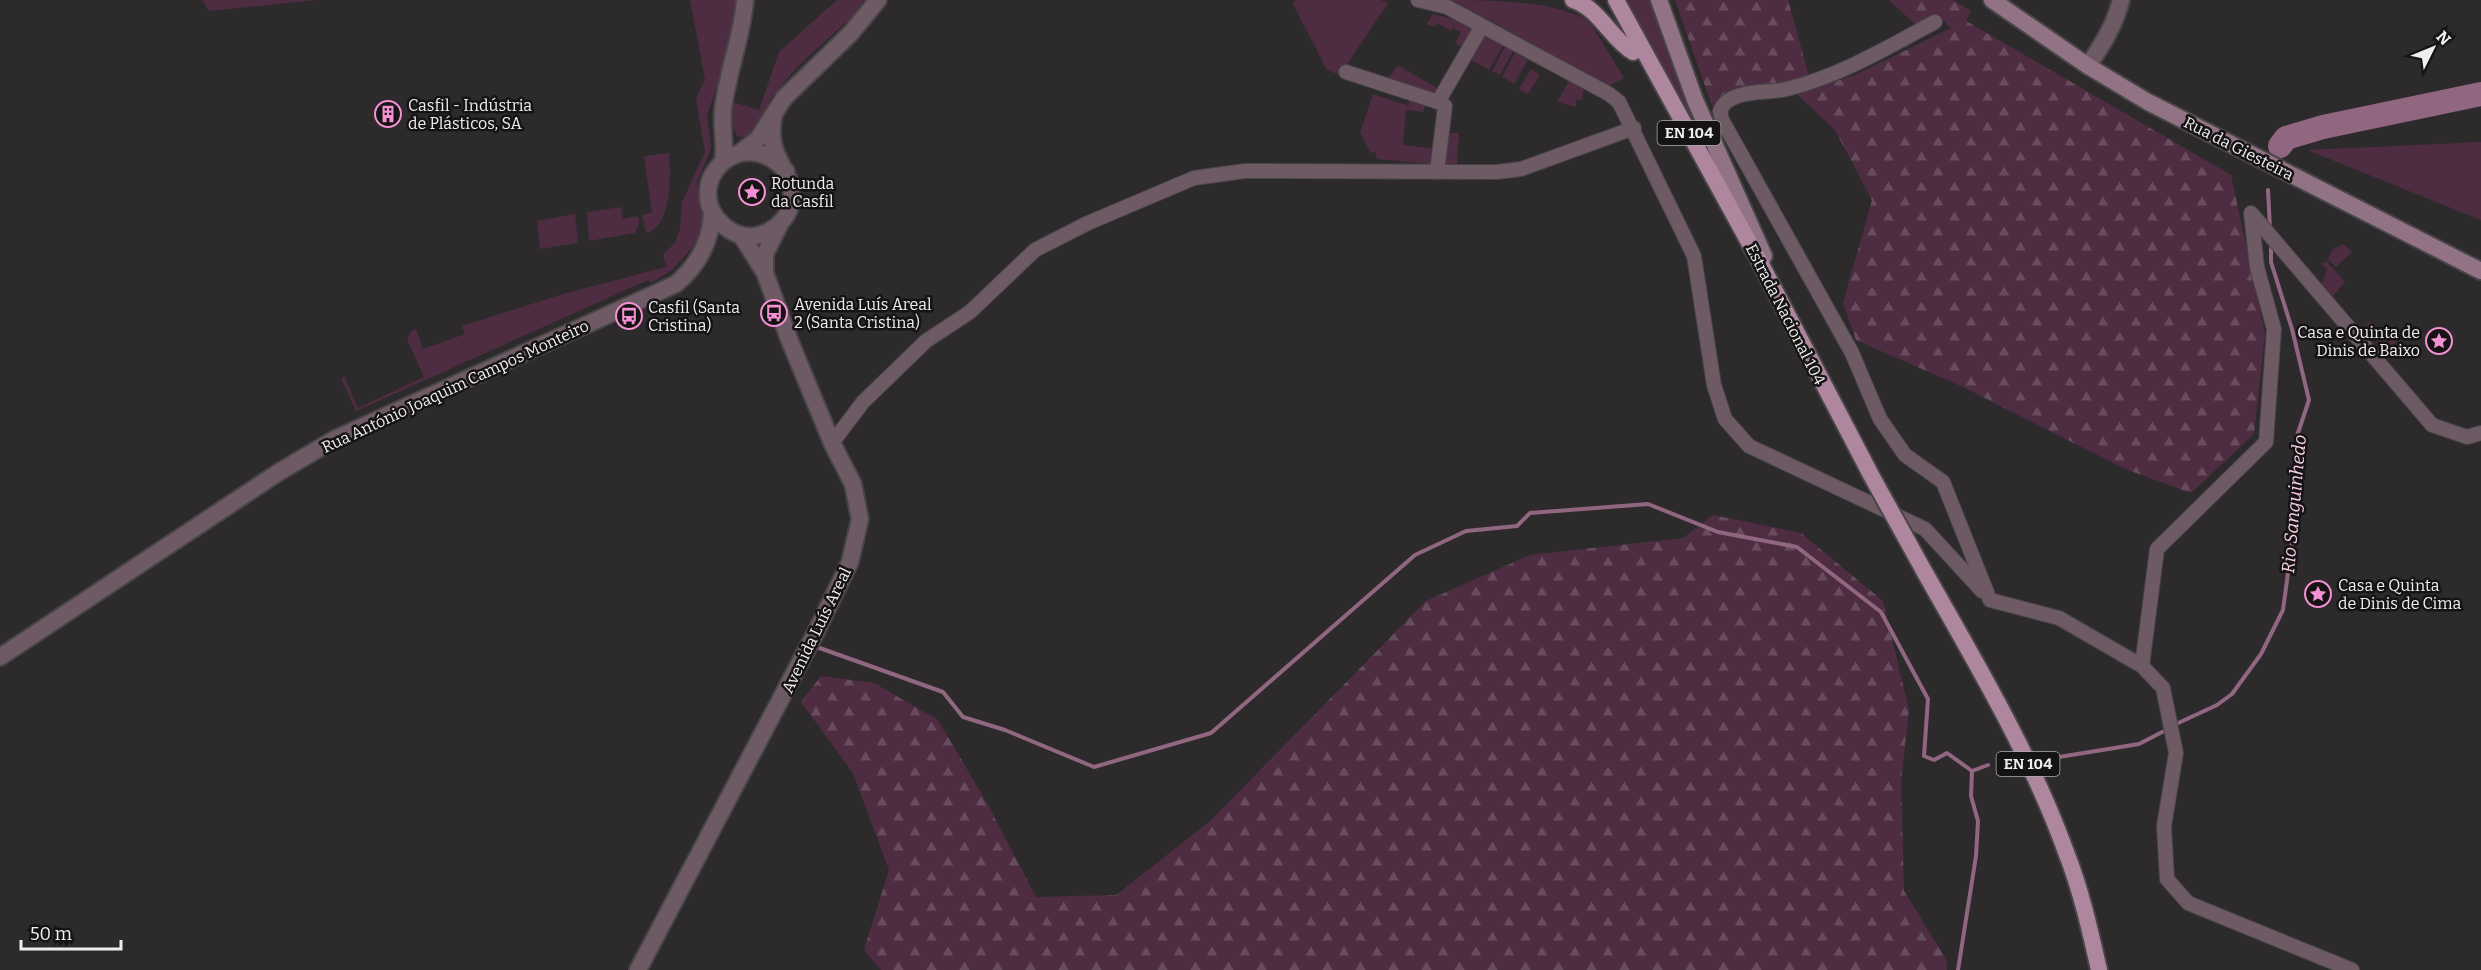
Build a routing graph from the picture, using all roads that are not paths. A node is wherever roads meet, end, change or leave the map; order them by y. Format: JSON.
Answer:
{"nodes":[{"id":1,"x":745,"y":0,"type":"edge"},
{"id":2,"x":878,"y":0,"type":"edge"},
{"id":3,"x":1418,"y":0,"type":"edge"},
{"id":4,"x":1573,"y":0,"type":"edge"},
{"id":5,"x":1604,"y":0,"type":"edge"},
{"id":6,"x":1616,"y":0,"type":"edge"},
{"id":7,"x":1659,"y":0,"type":"edge"},
{"id":8,"x":2121,"y":0,"type":"edge"},
{"id":9,"x":1996,"y":3,"type":"edge"},
{"id":10,"x":1935,"y":22,"type":"dead end"},
{"id":11,"x":1482,"y":26,"type":"junction"},
{"id":12,"x":1633,"y":52,"type":"junction"},
{"id":13,"x":2088,"y":66,"type":"junction"},
{"id":14,"x":1346,"y":72,"type":"dead end"},
{"id":15,"x":1447,"y":107,"type":"junction"},
{"id":16,"x":774,"y":114,"type":"junction"},
{"id":17,"x":1634,"y":128,"type":"junction"},
{"id":18,"x":741,"y":152,"type":"junction"},
{"id":19,"x":723,"y":161,"type":"junction"},
{"id":20,"x":786,"y":171,"type":"junction"},
{"id":21,"x":1437,"y":172,"type":"junction"},
{"id":22,"x":712,"y":213,"type":"junction"},
{"id":23,"x":781,"y":223,"type":"junction"},
{"id":24,"x":739,"y":234,"type":"junction"},
{"id":25,"x":700,"y":257,"type":"junction"},
{"id":26,"x":1762,"y":266,"type":"junction"},
{"id":27,"x":2481,"y":272,"type":"edge"},
{"id":28,"x":765,"y":273,"type":"junction"},
{"id":29,"x":1826,"y":392,"type":"junction"},
{"id":30,"x":2481,"y":433,"type":"edge"},
{"id":31,"x":832,"y":443,"type":"junction"},
{"id":32,"x":1990,"y":600,"type":"junction"},
{"id":33,"x":0,"y":657,"type":"edge"},
{"id":34,"x":2142,"y":666,"type":"junction"},
{"id":35,"x":638,"y":970,"type":"edge"},
{"id":36,"x":2099,"y":970,"type":"edge"},
{"id":37,"x":2352,"y":970,"type":"edge"}],
"edges":[{"from":1,"to":19,"type":"street"},
{"from":2,"to":16,"type":"street"},
{"from":3,"to":11,"type":"street"},
{"from":4,"to":12,"type":"main road"},
{"from":5,"to":12,"type":"main road","name":"Estrada Nacional 104","number":"EN 104"},
{"from":6,"to":26,"type":"main road","name":"Estrada Nacional 104","number":"EN 104"},
{"from":7,"to":26,"type":"main road"},
{"from":8,"to":13,"type":"street"},
{"from":9,"to":13,"type":"main road","name":"Rua da Giesteira"},
{"from":10,"to":32,"type":"street"},
{"from":11,"to":15,"type":"street"},
{"from":11,"to":17,"type":"street"},
{"from":12,"to":29,"type":"main road","name":"Estrada Nacional 104","number":"EN 104"},
{"from":13,"to":27,"type":"main road","name":"Rua da Giesteira"},
{"from":14,"to":15,"type":"street"},
{"from":15,"to":21,"type":"street"},
{"from":16,"to":18,"type":"street"},
{"from":16,"to":20,"type":"street"},
{"from":17,"to":21,"type":"street"},
{"from":17,"to":32,"type":"street"},
{"from":18,"to":19,"type":"street"},
{"from":18,"to":20,"type":"street"},
{"from":19,"to":22,"type":"street"},
{"from":20,"to":23,"type":"street"},
{"from":21,"to":31,"type":"street"},
{"from":22,"to":24,"type":"street"},
{"from":22,"to":25,"type":"street","name":"Rua António Joaquim Campos Monteiro"},
{"from":23,"to":24,"type":"street"},
{"from":23,"to":28,"type":"street","name":"Avenida Luís Areal"},
{"from":24,"to":25,"type":"street","name":"Rua António Joaquim Campos Monteiro"},
{"from":24,"to":28,"type":"street","name":"Avenida Luís Areal"},
{"from":25,"to":33,"type":"street","name":"Rua António Joaquim Campos Monteiro"},
{"from":26,"to":29,"type":"main road","name":"Estrada Nacional 104","number":"EN 104"},
{"from":28,"to":31,"type":"street","name":"Avenida Luís Areal"},
{"from":29,"to":36,"type":"main road","number":"EN 104","bridge":true},
{"from":30,"to":34,"type":"street"},
{"from":31,"to":35,"type":"street","name":"Avenida Luís Areal"},
{"from":32,"to":34,"type":"street"},
{"from":34,"to":37,"type":"street"}]}
